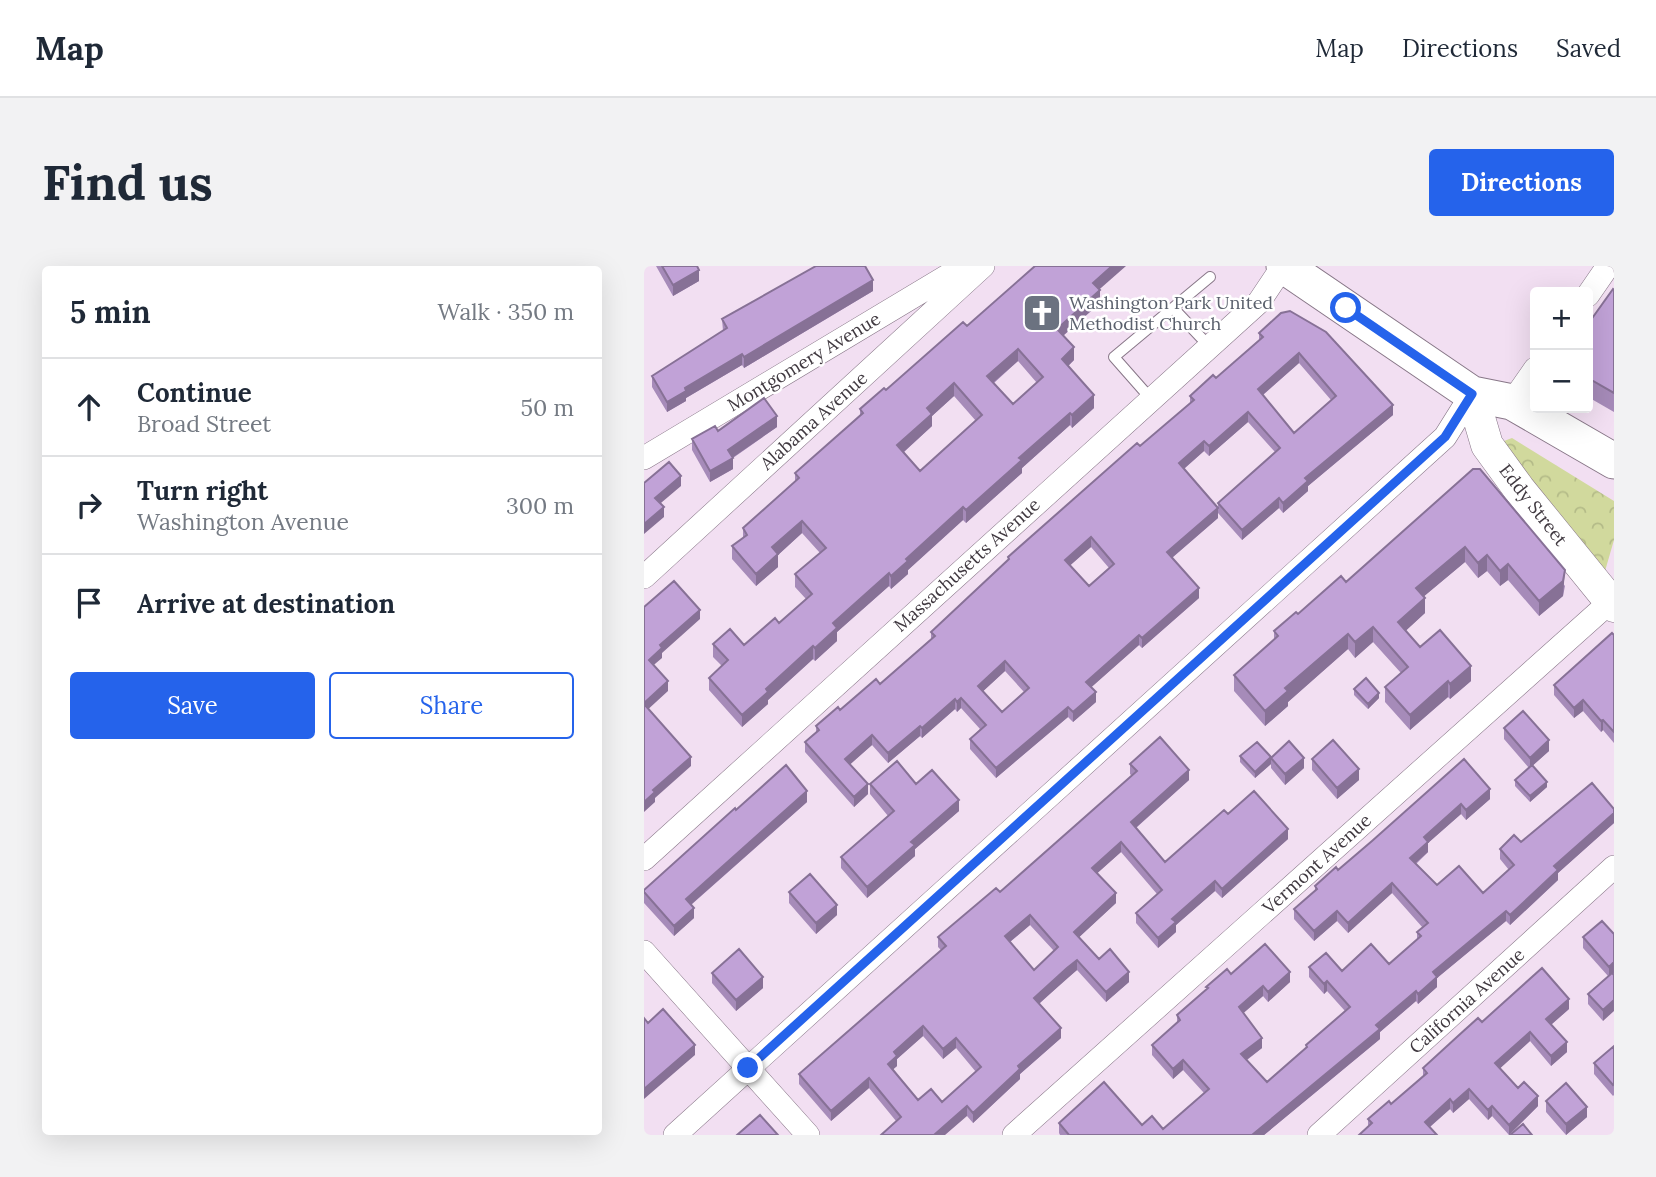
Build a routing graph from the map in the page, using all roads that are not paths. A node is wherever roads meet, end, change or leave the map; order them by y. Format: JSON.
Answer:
{"nodes":[{"id":1,"x":964,"y":266,"type":"edge"},
{"id":2,"x":983,"y":266,"type":"edge"},
{"id":3,"x":1283,"y":266,"type":"edge"},
{"id":4,"x":1608,"y":266,"type":"edge"},
{"id":5,"x":1210,"y":277,"type":"dead end"},
{"id":6,"x":1593,"y":288,"type":"edge"},
{"id":7,"x":1173,"y":308,"type":"junction"},
{"id":8,"x":1209,"y":346,"type":"junction"},
{"id":9,"x":1530,"y":376,"type":"edge"},
{"id":10,"x":1472,"y":394,"type":"junction"},
{"id":11,"x":1150,"y":399,"type":"junction"},
{"id":12,"x":1512,"y":402,"type":"junction"},
{"id":13,"x":644,"y":458,"type":"edge"},
{"id":14,"x":1614,"y":461,"type":"edge"},
{"id":15,"x":644,"y":577,"type":"edge"},
{"id":16,"x":1613,"y":599,"type":"edge"},
{"id":17,"x":644,"y":859,"type":"edge"},
{"id":18,"x":1614,"y":867,"type":"edge"},
{"id":19,"x":644,"y":952,"type":"edge"},
{"id":20,"x":748,"y":1068,"type":"junction"},
{"id":21,"x":675,"y":1135,"type":"edge"},
{"id":22,"x":808,"y":1135,"type":"edge"},
{"id":23,"x":1014,"y":1135,"type":"edge"},
{"id":24,"x":1319,"y":1135,"type":"edge"}],
"edges":[{"from":1,"to":13,"type":"street","name":"Montgomery Avenue"},
{"from":2,"to":15,"type":"street","name":"Alabama Avenue"},
{"from":3,"to":8,"type":"street","name":"Massachusetts Avenue"},
{"from":3,"to":10,"type":"main road"},
{"from":4,"to":6,"type":"street"},
{"from":5,"to":7,"type":"lane"},
{"from":7,"to":8,"type":"lane"},
{"from":7,"to":11,"type":"lane"},
{"from":8,"to":11,"type":"street","name":"Massachusetts Avenue"},
{"from":9,"to":12,"type":"street"},
{"from":10,"to":12,"type":"main road"},
{"from":10,"to":16,"type":"main road","name":"Eddy Street"},
{"from":10,"to":20,"type":"street"},
{"from":11,"to":17,"type":"street","name":"Massachusetts Avenue"},
{"from":12,"to":14,"type":"main road"},
{"from":16,"to":23,"type":"street","name":"Vermont Avenue"},
{"from":18,"to":24,"type":"street","name":"California Avenue"},
{"from":19,"to":20,"type":"street"},
{"from":20,"to":21,"type":"street"},
{"from":20,"to":22,"type":"street"}]}
